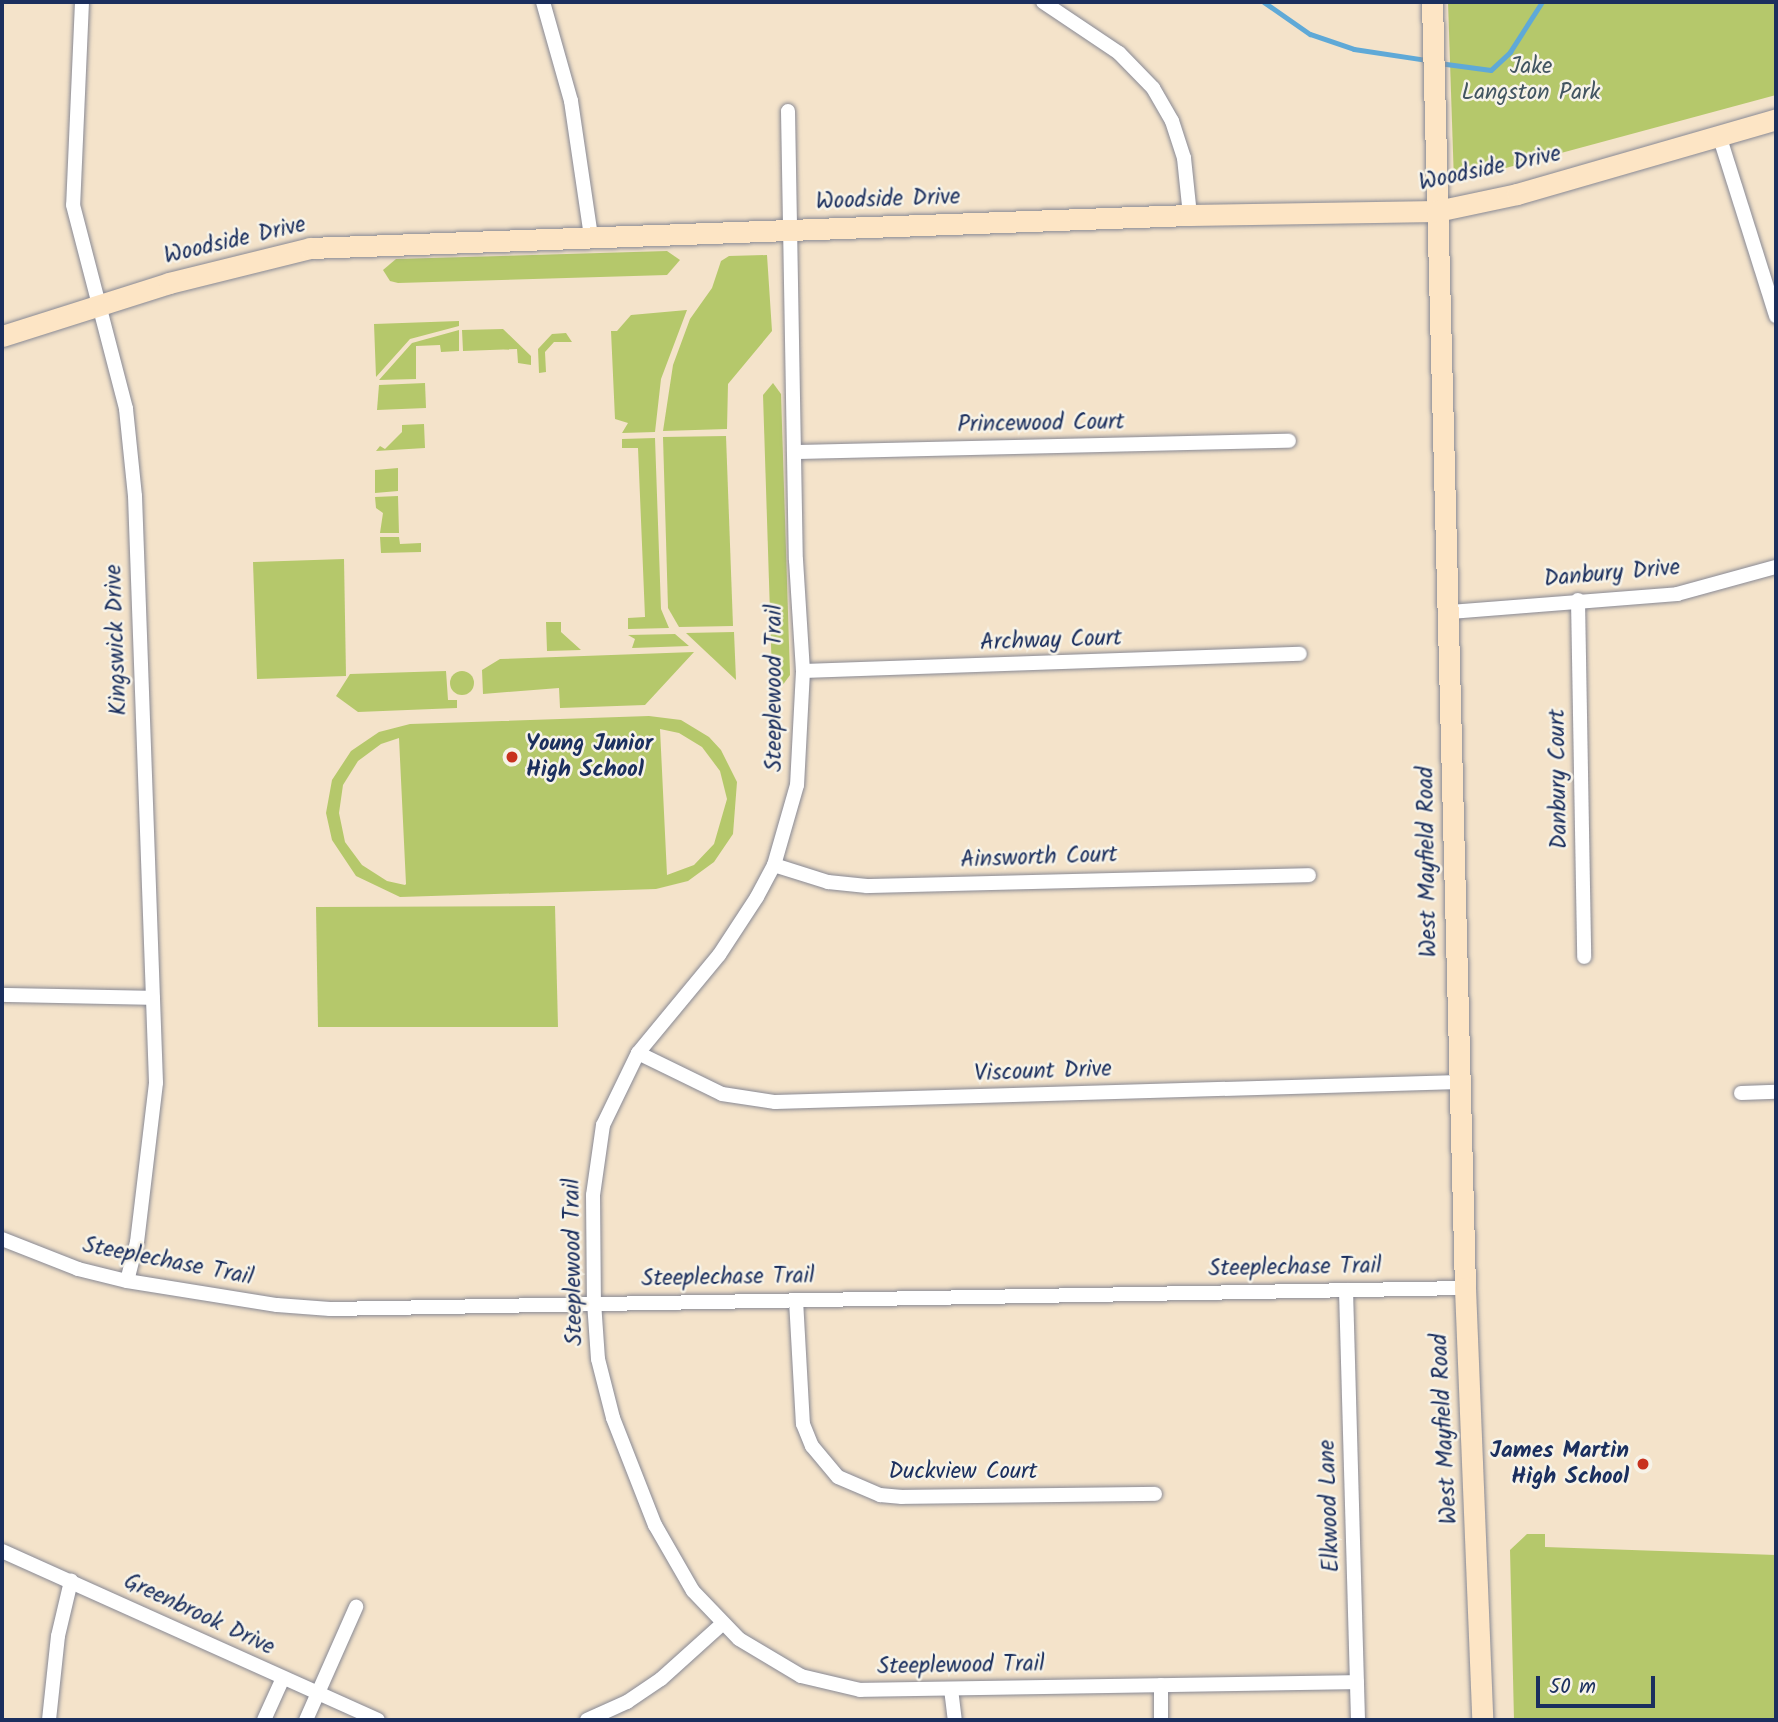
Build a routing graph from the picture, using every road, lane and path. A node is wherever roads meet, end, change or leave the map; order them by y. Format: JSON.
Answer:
{"nodes":[{"id":1,"x":82,"y":2,"type":"edge"},
{"id":2,"x":543,"y":2,"type":"edge"},
{"id":3,"x":1043,"y":2,"type":"edge"},
{"id":4,"x":1432,"y":2,"type":"edge"},
{"id":5,"x":788,"y":111,"type":"dead end"},
{"id":6,"x":1776,"y":119,"type":"edge"},
{"id":7,"x":1719,"y":135,"type":"junction"},
{"id":8,"x":1437,"y":211,"type":"junction"},
{"id":9,"x":1190,"y":215,"type":"junction"},
{"id":10,"x":790,"y":230,"type":"junction"},
{"id":11,"x":591,"y":236,"type":"junction"},
{"id":12,"x":98,"y":306,"type":"junction"},
{"id":13,"x":1776,"y":316,"type":"edge"},
{"id":14,"x":2,"y":336,"type":"edge"},
{"id":15,"x":1289,"y":441,"type":"dead end"},
{"id":16,"x":794,"y":452,"type":"junction"},
{"id":17,"x":1776,"y":568,"type":"edge"},
{"id":18,"x":1578,"y":600,"type":"junction"},
{"id":19,"x":1450,"y":612,"type":"junction"},
{"id":20,"x":1300,"y":653,"type":"dead end"},
{"id":21,"x":803,"y":671,"type":"junction"},
{"id":22,"x":774,"y":865,"type":"junction"},
{"id":23,"x":1309,"y":875,"type":"dead end"},
{"id":24,"x":1584,"y":957,"type":"dead end"},
{"id":25,"x":2,"y":995,"type":"edge"},
{"id":26,"x":153,"y":998,"type":"junction"},
{"id":27,"x":638,"y":1053,"type":"junction"},
{"id":28,"x":1460,"y":1082,"type":"junction"},
{"id":29,"x":1776,"y":1092,"type":"edge"},
{"id":30,"x":1741,"y":1093,"type":"dead end"},
{"id":31,"x":2,"y":1239,"type":"edge"},
{"id":32,"x":127,"y":1281,"type":"junction"},
{"id":33,"x":1465,"y":1288,"type":"junction"},
{"id":34,"x":1346,"y":1290,"type":"junction"},
{"id":35,"x":796,"y":1300,"type":"junction"},
{"id":36,"x":594,"y":1302,"type":"junction"},
{"id":37,"x":1155,"y":1493,"type":"dead end"},
{"id":38,"x":2,"y":1550,"type":"edge"},
{"id":39,"x":71,"y":1581,"type":"junction"},
{"id":40,"x":356,"y":1606,"type":"dead end"},
{"id":41,"x":722,"y":1624,"type":"junction"},
{"id":42,"x":283,"y":1678,"type":"junction"},
{"id":43,"x":1357,"y":1682,"type":"junction"},
{"id":44,"x":1161,"y":1685,"type":"junction"},
{"id":45,"x":951,"y":1689,"type":"junction"},
{"id":46,"x":319,"y":1694,"type":"junction"},
{"id":47,"x":49,"y":1720,"type":"edge"},
{"id":48,"x":264,"y":1720,"type":"edge"},
{"id":49,"x":306,"y":1720,"type":"edge"},
{"id":50,"x":378,"y":1720,"type":"edge"},
{"id":51,"x":587,"y":1720,"type":"edge"},
{"id":52,"x":955,"y":1720,"type":"edge"},
{"id":53,"x":1161,"y":1720,"type":"edge"},
{"id":54,"x":1358,"y":1720,"type":"edge"},
{"id":55,"x":1482,"y":1720,"type":"edge"}],
"edges":[{"from":1,"to":12,"type":"street","name":"Kingswick Drive"},
{"from":2,"to":11,"type":"street"},
{"from":3,"to":9,"type":"street"},
{"from":4,"to":8,"type":"street","name":"West Mayfield Road"},
{"from":5,"to":10,"type":"street","name":"Steeplewood Trail"},
{"from":6,"to":7,"type":"street","name":"Woodside Drive"},
{"from":7,"to":8,"type":"street","name":"Woodside Drive"},
{"from":7,"to":13,"type":"street"},
{"from":8,"to":9,"type":"street","name":"Woodside Drive"},
{"from":8,"to":19,"type":"street","name":"West Mayfield Road"},
{"from":9,"to":10,"type":"street","name":"Woodside Drive"},
{"from":10,"to":11,"type":"street","name":"Woodside Drive"},
{"from":10,"to":16,"type":"street","name":"Steeplewood Trail"},
{"from":11,"to":12,"type":"street","name":"Woodside Drive"},
{"from":12,"to":14,"type":"street","name":"Woodside Drive"},
{"from":12,"to":26,"type":"street","name":"Kingswick Drive"},
{"from":15,"to":16,"type":"street","name":"Princewood Court"},
{"from":16,"to":21,"type":"street","name":"Steeplewood Trail"},
{"from":17,"to":18,"type":"street","name":"Danbury Drive"},
{"from":18,"to":19,"type":"street","name":"Danbury Drive"},
{"from":18,"to":24,"type":"street","name":"Danbury Court"},
{"from":19,"to":28,"type":"street","name":"West Mayfield Road"},
{"from":20,"to":21,"type":"street","name":"Archway Court"},
{"from":21,"to":22,"type":"street","name":"Steeplewood Trail"},
{"from":22,"to":23,"type":"street","name":"Ainsworth Court"},
{"from":22,"to":27,"type":"street","name":"Steeplewood Trail"},
{"from":25,"to":26,"type":"street"},
{"from":26,"to":32,"type":"street","name":"Kingswick Drive"},
{"from":27,"to":28,"type":"street","name":"Viscount Drive"},
{"from":27,"to":36,"type":"street","name":"Steeplewood Trail"},
{"from":28,"to":33,"type":"street","name":"West Mayfield Road"},
{"from":29,"to":30,"type":"street"},
{"from":31,"to":32,"type":"street","name":"Steeplechase Trail"},
{"from":32,"to":36,"type":"street","name":"Steeplechase Trail"},
{"from":33,"to":34,"type":"street","name":"Steeplechase Trail"},
{"from":33,"to":55,"type":"street","name":"West Mayfield Road"},
{"from":34,"to":35,"type":"street","name":"Steeplechase Trail"},
{"from":34,"to":43,"type":"street","name":"Elkwood Lane"},
{"from":35,"to":36,"type":"street","name":"Steeplechase Trail"},
{"from":35,"to":37,"type":"street","name":"Duckview Court"},
{"from":36,"to":41,"type":"street","name":"Steeplewood Trail"},
{"from":38,"to":39,"type":"street","name":"Greenbrook Drive"},
{"from":39,"to":42,"type":"street","name":"Greenbrook Drive"},
{"from":39,"to":47,"type":"street"},
{"from":40,"to":46,"type":"street"},
{"from":41,"to":45,"type":"street","name":"Steeplewood Trail"},
{"from":41,"to":51,"type":"street"},
{"from":42,"to":46,"type":"street","name":"Greenbrook Drive"},
{"from":42,"to":48,"type":"street"},
{"from":43,"to":44,"type":"street","name":"Steeplewood Trail"},
{"from":43,"to":54,"type":"street","name":"Elkwood Lane"},
{"from":44,"to":45,"type":"street","name":"Steeplewood Trail"},
{"from":44,"to":53,"type":"street"},
{"from":45,"to":52,"type":"street"},
{"from":46,"to":49,"type":"street"},
{"from":46,"to":50,"type":"street","name":"Greenbrook Drive"}]}
